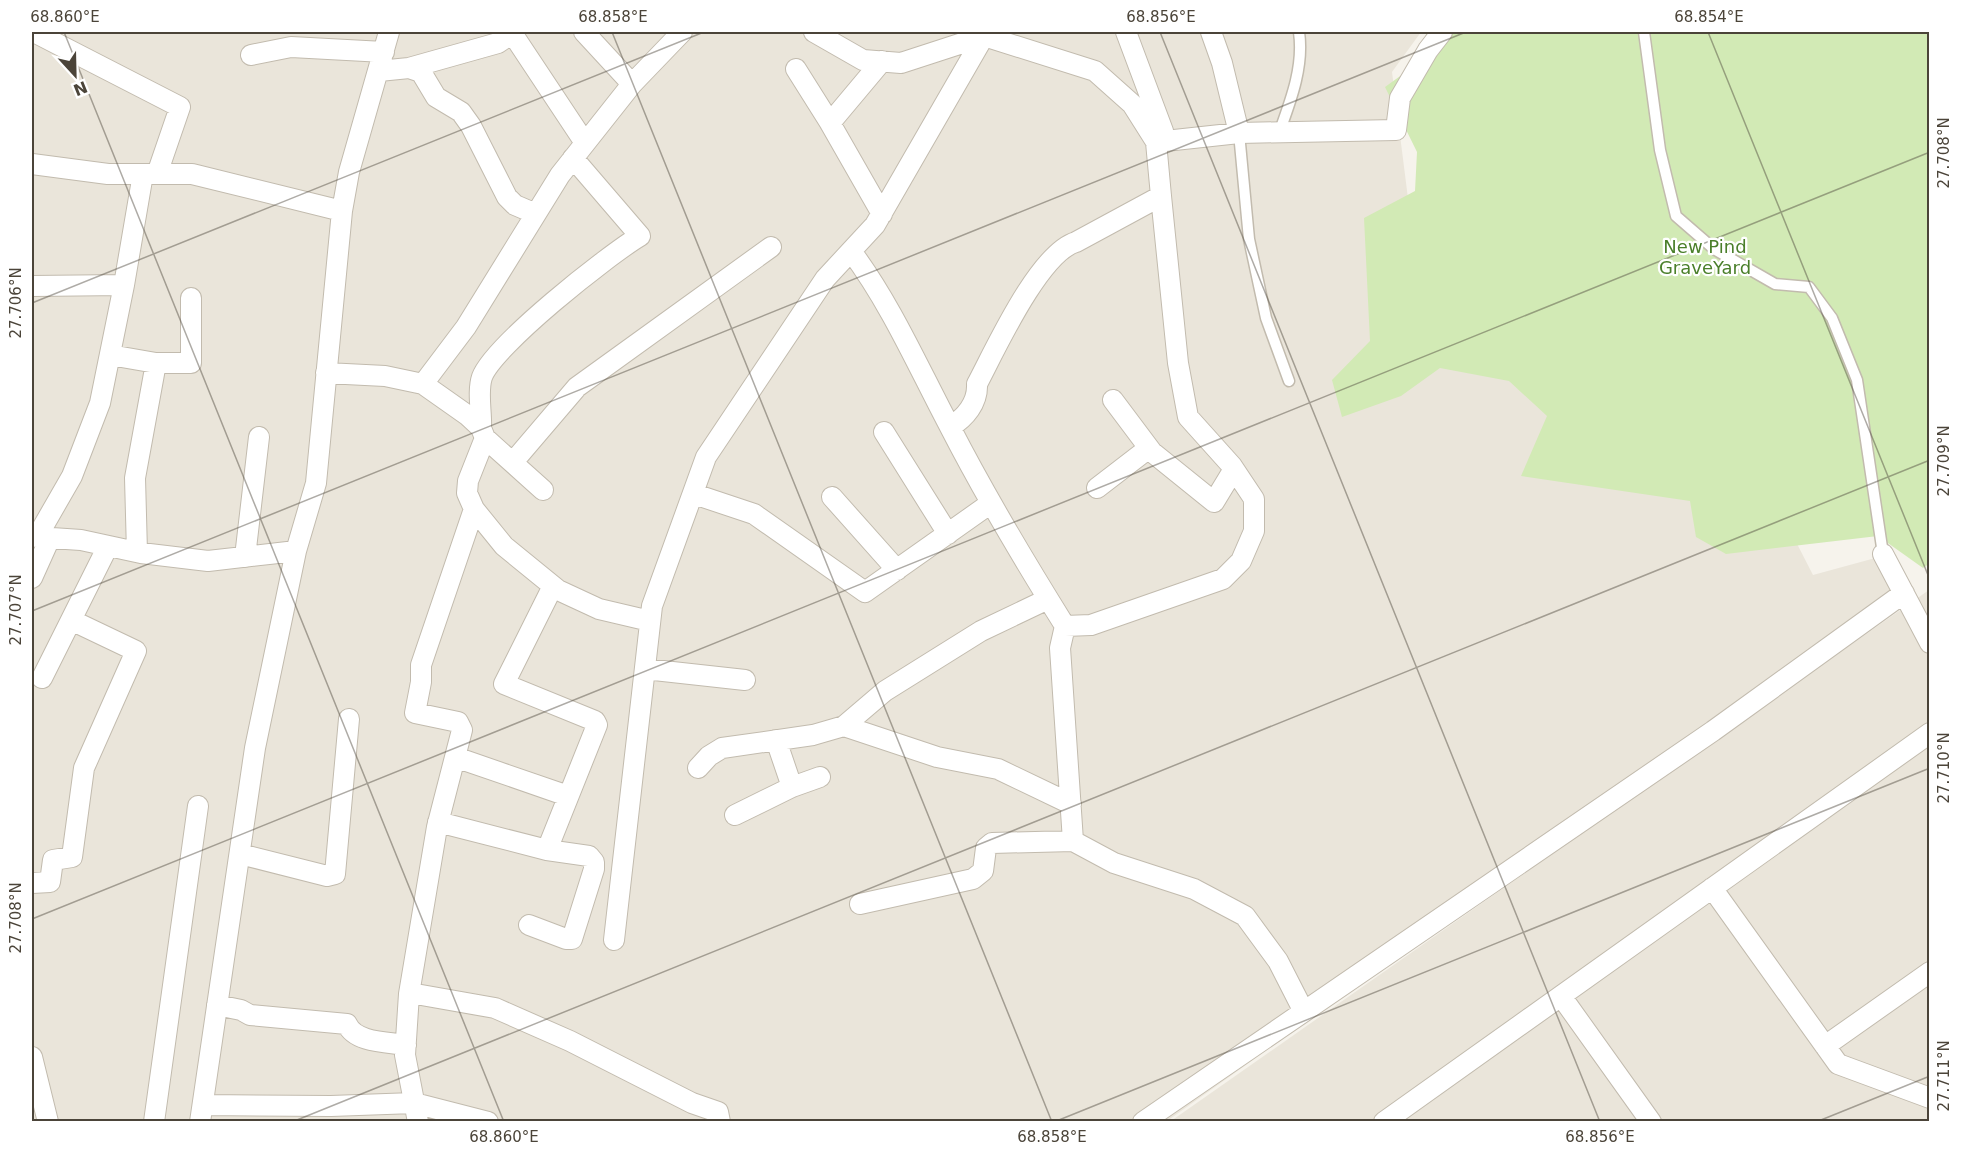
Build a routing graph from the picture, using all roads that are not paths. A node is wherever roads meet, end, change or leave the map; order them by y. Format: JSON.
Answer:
{"nodes":[{"id":1,"x":34,"y":32,"type":"edge"},
{"id":2,"x":388,"y":32,"type":"edge"},
{"id":3,"x":513,"y":32,"type":"edge"},
{"id":4,"x":584,"y":32,"type":"edge"},
{"id":5,"x":682,"y":32,"type":"edge"},
{"id":6,"x":814,"y":32,"type":"edge"},
{"id":7,"x":1126,"y":32,"type":"edge"},
{"id":8,"x":1211,"y":32,"type":"edge"},
{"id":9,"x":1299,"y":32,"type":"edge"},
{"id":10,"x":1442,"y":32,"type":"edge"},
{"id":11,"x":1644,"y":32,"type":"edge"},
{"id":12,"x":984,"y":36,"type":"junction"},
{"id":13,"x":251,"y":55,"type":"dead end"},
{"id":14,"x":882,"y":61,"type":"junction"},
{"id":15,"x":382,"y":62,"type":"junction"},
{"id":16,"x":409,"y":68,"type":"junction"},
{"id":17,"x":796,"y":69,"type":"dead end"},
{"id":18,"x":632,"y":84,"type":"junction"},
{"id":19,"x":831,"y":123,"type":"junction"},
{"id":20,"x":1239,"y":133,"type":"junction"},
{"id":21,"x":1279,"y":133,"type":"junction"},
{"id":22,"x":1156,"y":142,"type":"junction"},
{"id":23,"x":579,"y":151,"type":"junction"},
{"id":24,"x":32,"y":164,"type":"edge"},
{"id":25,"x":150,"y":174,"type":"junction"},
{"id":26,"x":1161,"y":196,"type":"junction"},
{"id":27,"x":342,"y":211,"type":"junction"},
{"id":28,"x":536,"y":214,"type":"junction"},
{"id":29,"x":882,"y":214,"type":"junction"},
{"id":30,"x":771,"y":247,"type":"dead end"},
{"id":31,"x":851,"y":251,"type":"junction"},
{"id":32,"x":124,"y":285,"type":"junction"},
{"id":33,"x":32,"y":286,"type":"edge"},
{"id":34,"x":191,"y":298,"type":"dead end"},
{"id":35,"x":110,"y":355,"type":"junction"},
{"id":36,"x":156,"y":363,"type":"junction"},
{"id":37,"x":326,"y":373,"type":"junction"},
{"id":38,"x":1288,"y":381,"type":"dead end"},
{"id":39,"x":423,"y":384,"type":"junction"},
{"id":40,"x":1113,"y":400,"type":"dead end"},
{"id":41,"x":950,"y":428,"type":"junction"},
{"id":42,"x":884,"y":432,"type":"dead end"},
{"id":43,"x":483,"y":433,"type":"junction"},
{"id":44,"x":259,"y":437,"type":"dead end"},
{"id":45,"x":1149,"y":448,"type":"junction"},
{"id":46,"x":513,"y":462,"type":"junction"},
{"id":47,"x":1234,"y":469,"type":"junction"},
{"id":48,"x":1097,"y":488,"type":"dead end"},
{"id":49,"x":543,"y":490,"type":"dead end"},
{"id":50,"x":694,"y":494,"type":"junction"},
{"id":51,"x":831,"y":497,"type":"dead end"},
{"id":52,"x":991,"y":503,"type":"junction"},
{"id":53,"x":474,"y":509,"type":"junction"},
{"id":54,"x":948,"y":534,"type":"junction"},
{"id":55,"x":39,"y":536,"type":"edge"},
{"id":56,"x":108,"y":546,"type":"junction"},
{"id":57,"x":296,"y":551,"type":"junction"},
{"id":58,"x":137,"y":552,"type":"junction"},
{"id":59,"x":1883,"y":554,"type":"joint"},
{"id":60,"x":244,"y":557,"type":"junction"},
{"id":61,"x":897,"y":570,"type":"junction"},
{"id":62,"x":32,"y":578,"type":"edge"},
{"id":63,"x":553,"y":586,"type":"junction"},
{"id":64,"x":1904,"y":593,"type":"junction"},
{"id":65,"x":1048,"y":599,"type":"junction"},
{"id":66,"x":71,"y":620,"type":"junction"},
{"id":67,"x":651,"y":621,"type":"junction"},
{"id":68,"x":1065,"y":626,"type":"junction"},
{"id":69,"x":1929,"y":643,"type":"edge"},
{"id":70,"x":645,"y":669,"type":"junction"},
{"id":71,"x":42,"y":678,"type":"dead end"},
{"id":72,"x":745,"y":680,"type":"dead end"},
{"id":73,"x":349,"y":719,"type":"dead end"},
{"id":74,"x":844,"y":726,"type":"junction"},
{"id":75,"x":1929,"y":733,"type":"edge"},
{"id":76,"x":776,"y":740,"type":"junction"},
{"id":77,"x":455,"y":757,"type":"junction"},
{"id":78,"x":698,"y":768,"type":"dead end"},
{"id":79,"x":820,"y":777,"type":"dead end"},
{"id":80,"x":792,"y":787,"type":"junction"},
{"id":81,"x":568,"y":796,"type":"junction"},
{"id":82,"x":1071,"y":804,"type":"junction"},
{"id":83,"x":198,"y":807,"type":"dead end"},
{"id":84,"x":735,"y":815,"type":"dead end"},
{"id":85,"x":438,"y":822,"type":"junction"},
{"id":86,"x":1073,"y":841,"type":"junction"},
{"id":87,"x":547,"y":850,"type":"junction"},
{"id":88,"x":240,"y":854,"type":"junction"},
{"id":89,"x":32,"y":883,"type":"edge"},
{"id":90,"x":1712,"y":888,"type":"junction"},
{"id":91,"x":860,"y":904,"type":"dead end"},
{"id":92,"x":529,"y":925,"type":"dead end"},
{"id":93,"x":614,"y":940,"type":"dead end"},
{"id":94,"x":1929,"y":972,"type":"edge"},
{"id":95,"x":410,"y":993,"type":"junction"},
{"id":96,"x":1561,"y":996,"type":"junction"},
{"id":97,"x":217,"y":1005,"type":"junction"},
{"id":98,"x":1303,"y":1010,"type":"junction"},
{"id":99,"x":406,"y":1045,"type":"junction"},
{"id":100,"x":1825,"y":1046,"type":"junction"},
{"id":101,"x":32,"y":1057,"type":"edge"},
{"id":102,"x":1929,"y":1098,"type":"edge"},
{"id":103,"x":416,"y":1112,"type":"edge"},
{"id":104,"x":201,"y":1113,"type":"edge"},
{"id":105,"x":48,"y":1122,"type":"edge"},
{"id":106,"x":154,"y":1122,"type":"edge"},
{"id":107,"x":488,"y":1122,"type":"edge"},
{"id":108,"x":720,"y":1122,"type":"edge"},
{"id":109,"x":1143,"y":1122,"type":"edge"},
{"id":110,"x":1384,"y":1122,"type":"edge"},
{"id":111,"x":1651,"y":1122,"type":"edge"}],
"edges":[{"from":1,"to":25,"type":"street"},
{"from":2,"to":15,"type":"street"},
{"from":3,"to":16,"type":"street"},
{"from":3,"to":23,"type":"street"},
{"from":4,"to":18,"type":"street"},
{"from":5,"to":18,"type":"street"},
{"from":6,"to":14,"type":"street"},
{"from":7,"to":22,"type":"street"},
{"from":8,"to":20,"type":"street"},
{"from":9,"to":21,"type":"lane"},
{"from":10,"to":21,"type":"street"},
{"from":11,"to":59,"type":"lane"},
{"from":12,"to":14,"type":"street"},
{"from":12,"to":22,"type":"street"},
{"from":12,"to":29,"type":"street"},
{"from":13,"to":15,"type":"street"},
{"from":14,"to":19,"type":"street"},
{"from":15,"to":16,"type":"street"},
{"from":15,"to":27,"type":"street"},
{"from":16,"to":28,"type":"street"},
{"from":17,"to":19,"type":"street"},
{"from":18,"to":23,"type":"street"},
{"from":19,"to":29,"type":"street"},
{"from":20,"to":21,"type":"street"},
{"from":20,"to":22,"type":"street"},
{"from":20,"to":38,"type":"lane"},
{"from":22,"to":26,"type":"street"},
{"from":23,"to":28,"type":"street"},
{"from":23,"to":43,"type":"street"},
{"from":24,"to":25,"type":"street"},
{"from":25,"to":27,"type":"street"},
{"from":25,"to":32,"type":"street"},
{"from":26,"to":41,"type":"street"},
{"from":26,"to":47,"type":"street"},
{"from":27,"to":37,"type":"street"},
{"from":28,"to":39,"type":"street"},
{"from":29,"to":31,"type":"street"},
{"from":30,"to":46,"type":"street"},
{"from":31,"to":41,"type":"street"},
{"from":31,"to":50,"type":"street"},
{"from":32,"to":33,"type":"street"},
{"from":32,"to":35,"type":"street"},
{"from":34,"to":36,"type":"street"},
{"from":35,"to":36,"type":"street"},
{"from":35,"to":55,"type":"street"},
{"from":36,"to":58,"type":"street"},
{"from":37,"to":39,"type":"street"},
{"from":37,"to":57,"type":"street"},
{"from":39,"to":43,"type":"street"},
{"from":40,"to":45,"type":"street"},
{"from":41,"to":52,"type":"street"},
{"from":42,"to":54,"type":"street"},
{"from":43,"to":46,"type":"street"},
{"from":43,"to":53,"type":"street"},
{"from":44,"to":60,"type":"street"},
{"from":45,"to":47,"type":"street"},
{"from":45,"to":48,"type":"street"},
{"from":46,"to":49,"type":"street"},
{"from":47,"to":68,"type":"street"},
{"from":50,"to":61,"type":"street"},
{"from":50,"to":67,"type":"street"},
{"from":51,"to":61,"type":"street"},
{"from":52,"to":54,"type":"street"},
{"from":52,"to":65,"type":"street"},
{"from":53,"to":63,"type":"street"},
{"from":53,"to":77,"type":"street"},
{"from":54,"to":61,"type":"street"},
{"from":55,"to":56,"type":"street"},
{"from":55,"to":62,"type":"street"},
{"from":56,"to":58,"type":"street"},
{"from":56,"to":66,"type":"street"},
{"from":57,"to":60,"type":"street"},
{"from":57,"to":88,"type":"street"},
{"from":58,"to":60,"type":"street"},
{"from":59,"to":64,"type":"street"},
{"from":63,"to":67,"type":"street"},
{"from":63,"to":81,"type":"street"},
{"from":64,"to":69,"type":"street"},
{"from":64,"to":98,"type":"street"},
{"from":65,"to":68,"type":"street"},
{"from":65,"to":74,"type":"street"},
{"from":66,"to":71,"type":"street"},
{"from":66,"to":89,"type":"street"},
{"from":67,"to":70,"type":"street"},
{"from":68,"to":82,"type":"street"},
{"from":70,"to":72,"type":"street"},
{"from":70,"to":93,"type":"street"},
{"from":73,"to":88,"type":"street"},
{"from":74,"to":76,"type":"street"},
{"from":74,"to":82,"type":"street"},
{"from":75,"to":90,"type":"street"},
{"from":76,"to":78,"type":"street"},
{"from":76,"to":80,"type":"street"},
{"from":77,"to":81,"type":"street"},
{"from":77,"to":85,"type":"street"},
{"from":79,"to":80,"type":"street"},
{"from":80,"to":84,"type":"street"},
{"from":81,"to":87,"type":"street"},
{"from":82,"to":86,"type":"street"},
{"from":83,"to":106,"type":"street"},
{"from":85,"to":87,"type":"street"},
{"from":85,"to":95,"type":"street"},
{"from":86,"to":91,"type":"street"},
{"from":86,"to":98,"type":"street"},
{"from":87,"to":92,"type":"street"},
{"from":88,"to":97,"type":"street"},
{"from":90,"to":96,"type":"street"},
{"from":90,"to":100,"type":"street"},
{"from":94,"to":100,"type":"street"},
{"from":95,"to":99,"type":"street"},
{"from":95,"to":108,"type":"street"},
{"from":96,"to":110,"type":"street"},
{"from":96,"to":111,"type":"street"},
{"from":97,"to":99,"type":"street"},
{"from":97,"to":104,"type":"street"},
{"from":98,"to":109,"type":"street"},
{"from":99,"to":103,"type":"street"},
{"from":100,"to":102,"type":"street"},
{"from":101,"to":105,"type":"street"},
{"from":103,"to":104,"type":"street"},
{"from":103,"to":107,"type":"street"}]}
